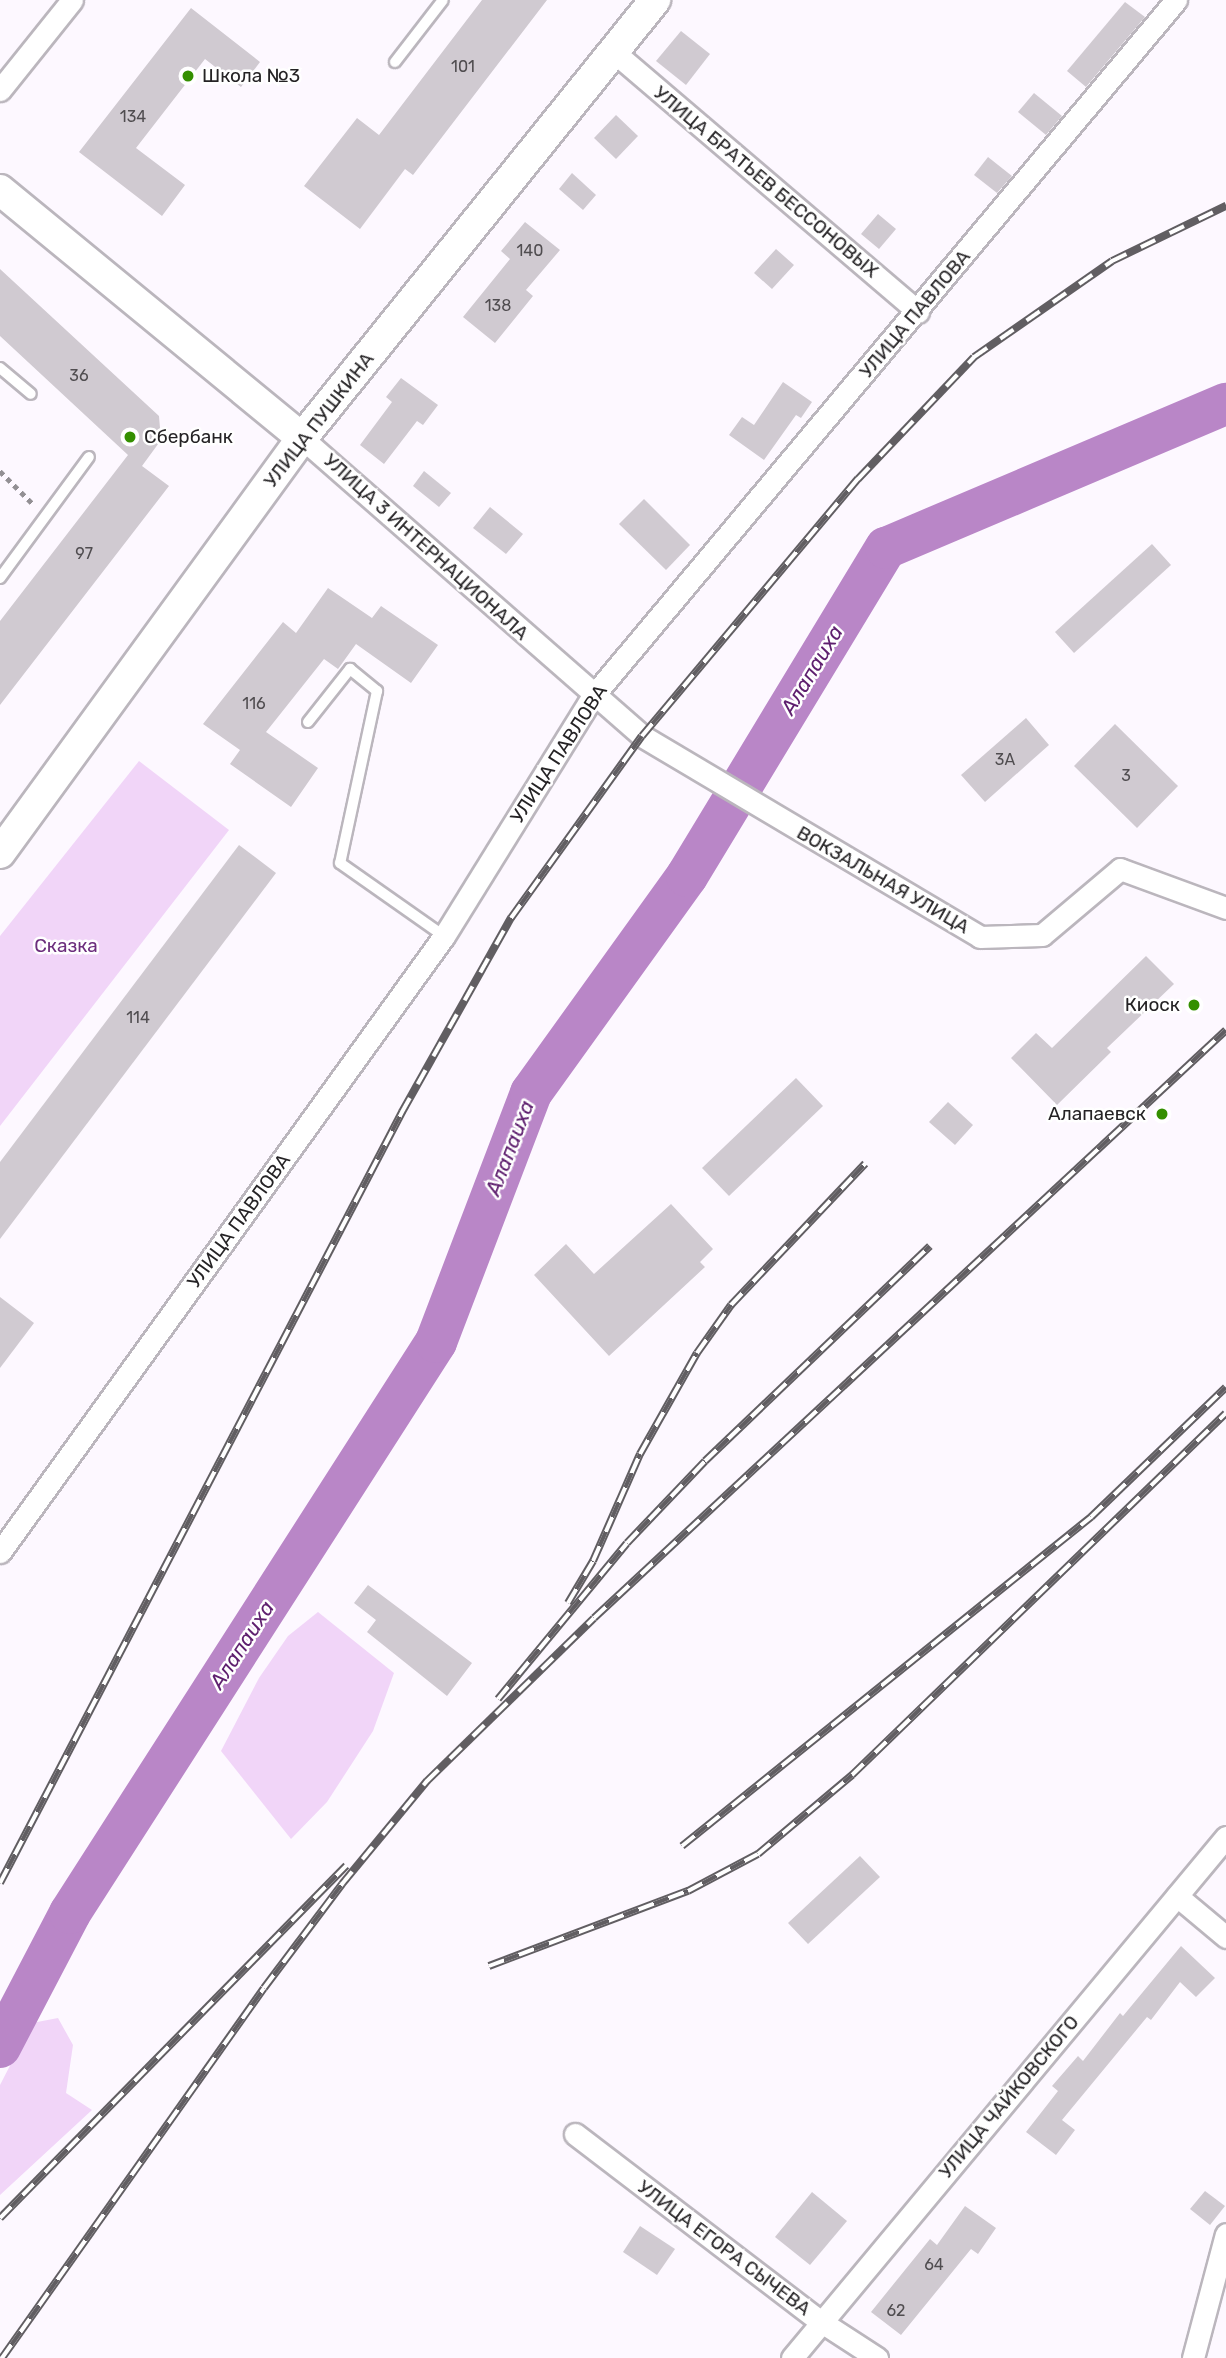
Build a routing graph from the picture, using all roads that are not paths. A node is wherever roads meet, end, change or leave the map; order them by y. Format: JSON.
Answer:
{"nodes":[{"id":1,"x":72,"y":0,"type":"edge"},
{"id":2,"x":443,"y":0,"type":"edge"},
{"id":3,"x":655,"y":0,"type":"edge"},
{"id":4,"x":1176,"y":0,"type":"edge"},
{"id":5,"x":614,"y":52,"type":"junction"},
{"id":6,"x":395,"y":62,"type":"dead end"},
{"id":7,"x":0,"y":90,"type":"edge"},
{"id":8,"x":0,"y":190,"type":"edge"},
{"id":9,"x":918,"y":312,"type":"junction"},
{"id":10,"x":0,"y":368,"type":"edge"},
{"id":11,"x":30,"y":394,"type":"dead end"},
{"id":12,"x":302,"y":438,"type":"junction"},
{"id":13,"x":89,"y":457,"type":"dead end"},
{"id":14,"x":0,"y":578,"type":"edge"},
{"id":15,"x":593,"y":696,"type":"junction"},
{"id":16,"x":308,"y":722,"type":"dead end"},
{"id":17,"x":765,"y":811,"type":"joint"},
{"id":18,"x":0,"y":853,"type":"edge"},
{"id":19,"x":1226,"y":908,"type":"edge"},
{"id":20,"x":444,"y":936,"type":"junction"},
{"id":21,"x":0,"y":1552,"type":"edge"},
{"id":22,"x":1226,"y":1837,"type":"edge"},
{"id":23,"x":1177,"y":1896,"type":"junction"},
{"id":24,"x":1226,"y":1937,"type":"edge"},
{"id":25,"x":575,"y":2134,"type":"dead end"},
{"id":26,"x":1226,"y":2234,"type":"edge"},
{"id":27,"x":820,"y":2321,"type":"junction"},
{"id":28,"x":792,"y":2358,"type":"edge"},
{"id":29,"x":877,"y":2358,"type":"edge"},
{"id":30,"x":1193,"y":2358,"type":"edge"}],
"edges":[{"from":1,"to":7,"type":"street"},
{"from":2,"to":6,"type":"lane"},
{"from":3,"to":5,"type":"street","name":"УЛИЦА ПУШКИНА"},
{"from":4,"to":9,"type":"street","name":"УЛИЦА ПАВЛОВА"},
{"from":5,"to":9,"type":"street","name":"УЛИЦА БРАТЬЕВ БЕССОНОВЫХ"},
{"from":5,"to":12,"type":"street","name":"УЛИЦА ПУШКИНА"},
{"from":8,"to":12,"type":"street","name":"УЛИЦА 3 ИНТЕРНАЦИОНАЛА"},
{"from":9,"to":15,"type":"street","name":"УЛИЦА ПАВЛОВА"},
{"from":10,"to":11,"type":"lane"},
{"from":12,"to":15,"type":"street","name":"УЛИЦА 3 ИНТЕРНАЦИОНАЛА"},
{"from":12,"to":18,"type":"street","name":"УЛИЦА ПУШКИНА"},
{"from":13,"to":14,"type":"lane"},
{"from":15,"to":17,"type":"street","name":"УЛИЦА 3 ИНТЕРНАЦИОНАЛА"},
{"from":15,"to":20,"type":"street","name":"УЛИЦА ПАВЛОВА"},
{"from":16,"to":20,"type":"lane"},
{"from":17,"to":19,"type":"street","name":"ВОКЗАЛЬНАЯ УЛИЦА"},
{"from":20,"to":21,"type":"street","name":"УЛИЦА ПАВЛОВА"},
{"from":22,"to":23,"type":"street","name":"УЛИЦА ЧАЙКОВСКОГО"},
{"from":23,"to":24,"type":"street"},
{"from":23,"to":27,"type":"street","name":"УЛИЦА ЧАЙКОВСКОГО"},
{"from":25,"to":27,"type":"street","name":"УЛИЦА ЕГОРА СЫЧЕВА"},
{"from":26,"to":30,"type":"street"},
{"from":27,"to":28,"type":"street","name":"УЛИЦА ЧАЙКОВСКОГО"},
{"from":27,"to":29,"type":"street","name":"УЛИЦА ЕГОРА СЫЧЕВА"}]}
